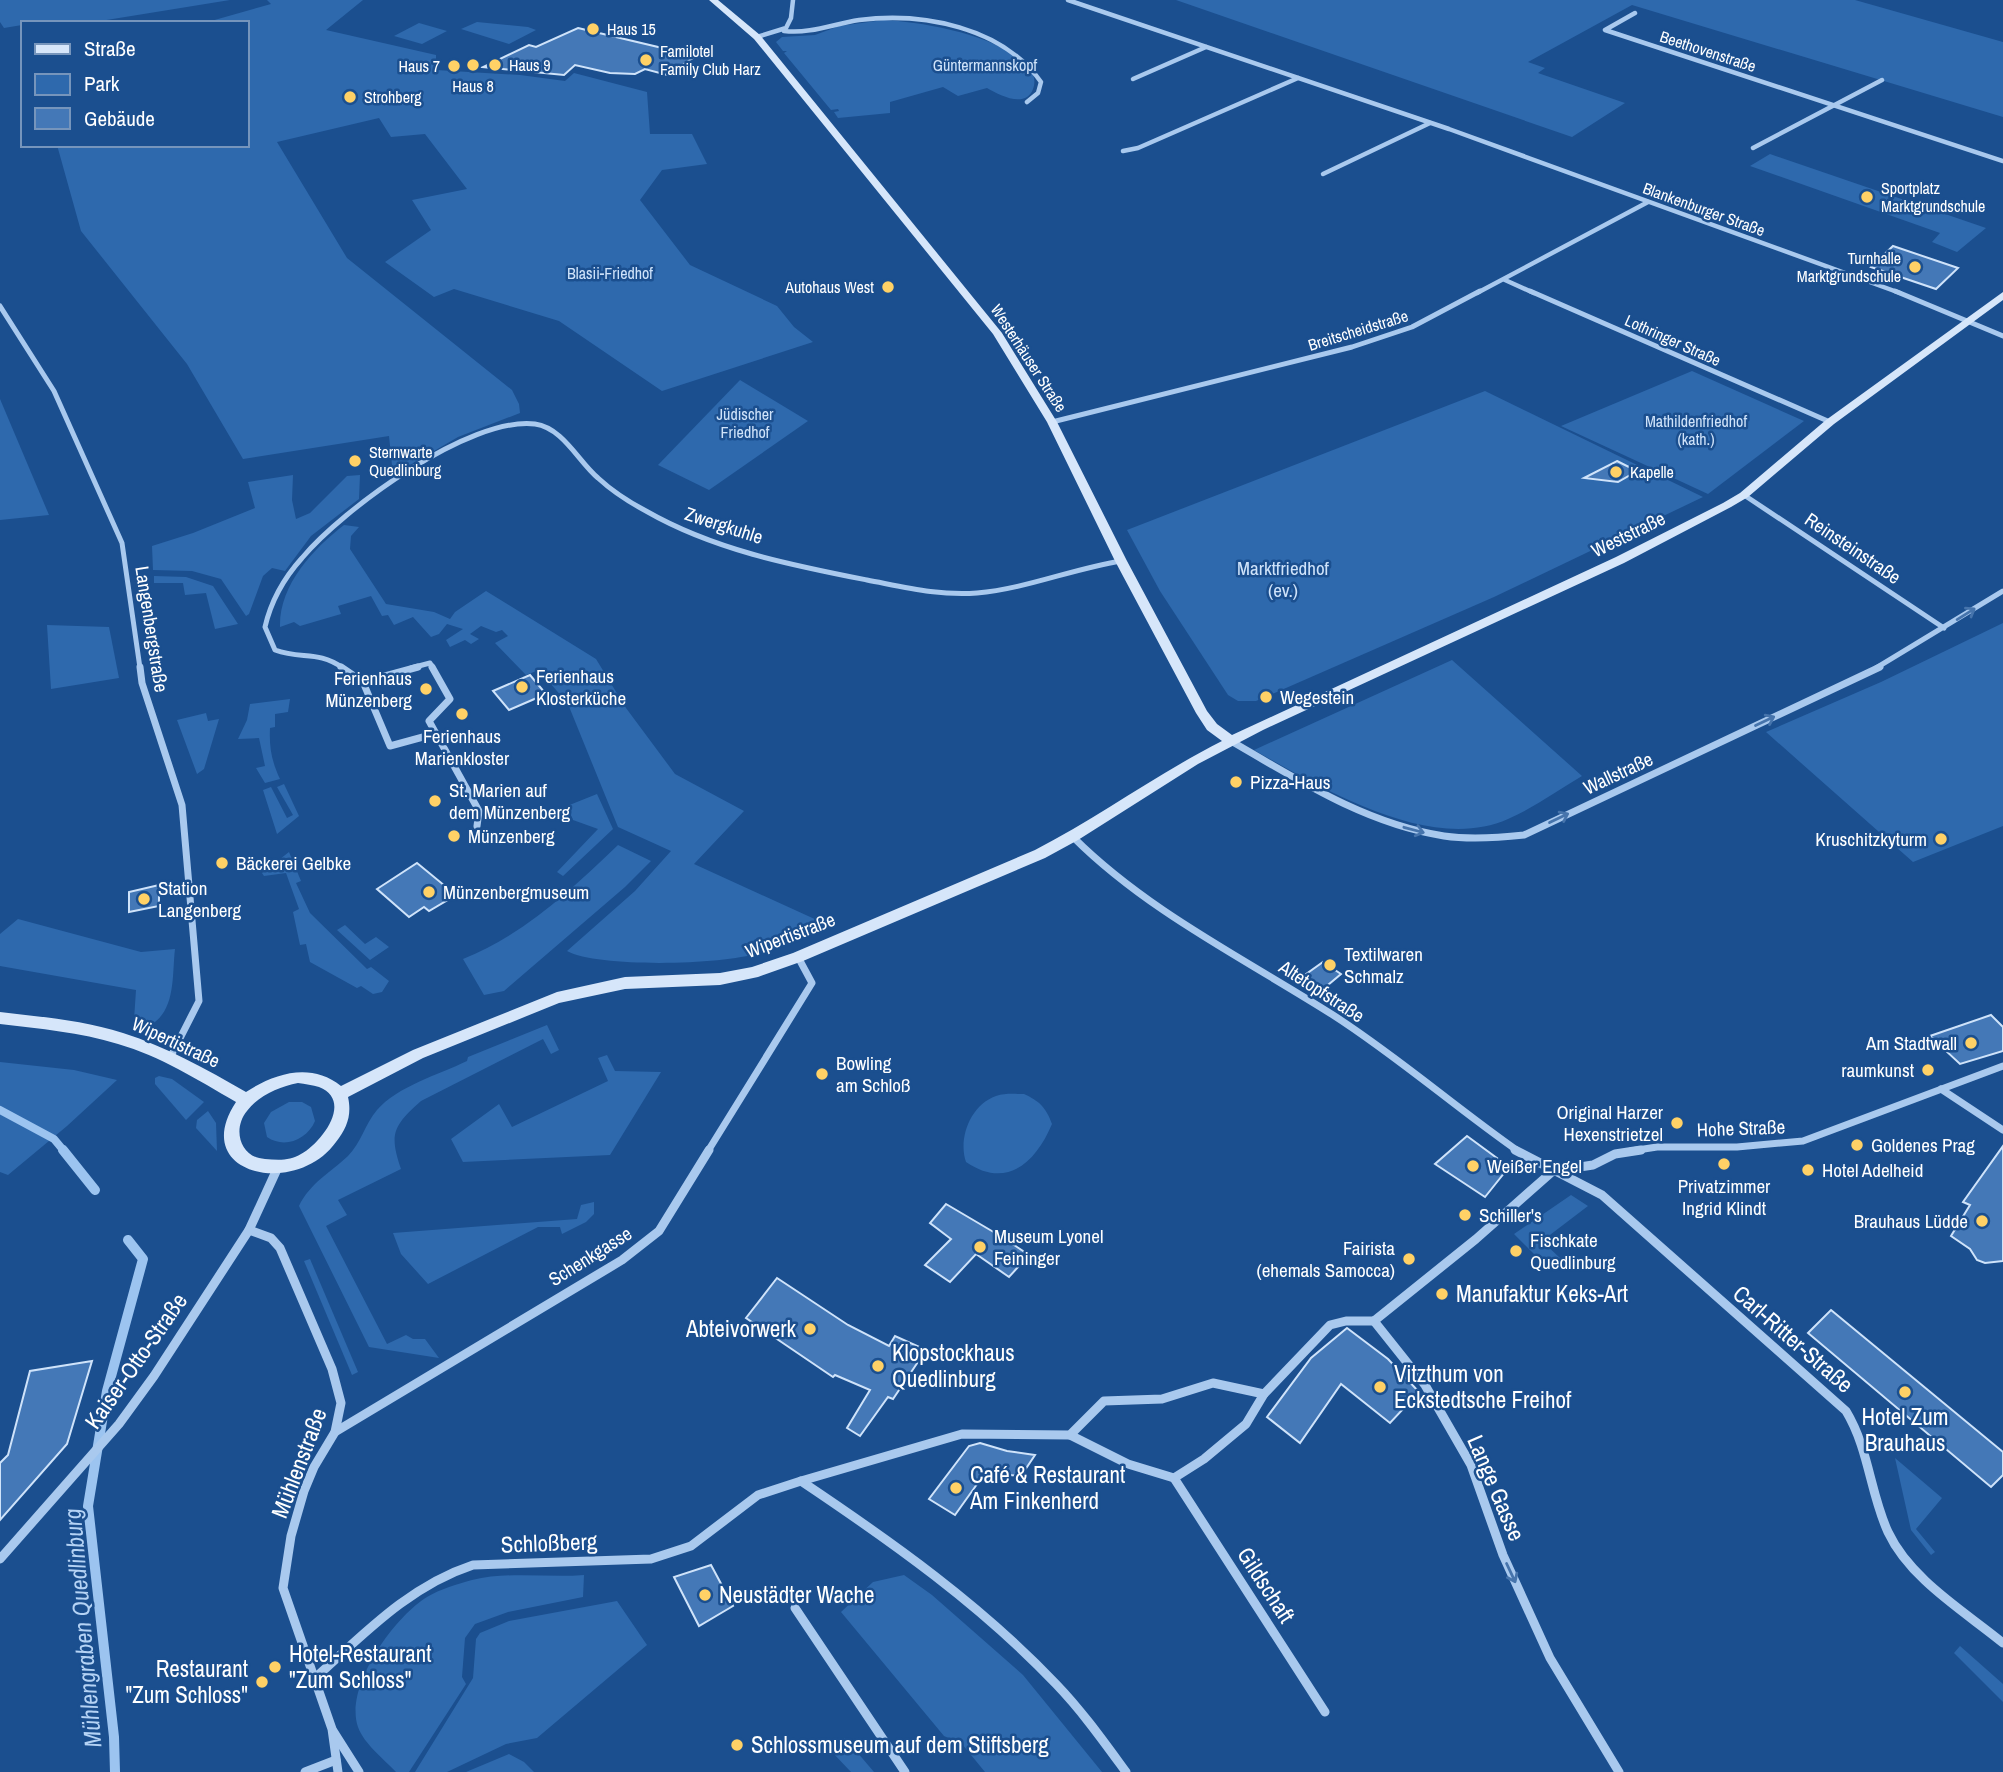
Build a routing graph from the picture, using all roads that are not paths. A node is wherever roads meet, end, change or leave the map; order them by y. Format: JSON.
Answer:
{"nodes":[{"id":1,"x":713,"y":0,"type":"edge"},
{"id":2,"x":793,"y":0,"type":"edge"},
{"id":3,"x":1068,"y":0,"type":"edge"},
{"id":4,"x":1635,"y":13,"type":"dead end"},
{"id":5,"x":784,"y":31,"type":"junction"},
{"id":6,"x":757,"y":37,"type":"junction"},
{"id":7,"x":1207,"y":47,"type":"junction"},
{"id":8,"x":1298,"y":78,"type":"junction"},
{"id":9,"x":1133,"y":79,"type":"dead end"},
{"id":10,"x":1882,"y":80,"type":"dead end"},
{"id":11,"x":1027,"y":102,"type":"dead end"},
{"id":12,"x":1837,"y":106,"type":"junction"},
{"id":13,"x":1430,"y":123,"type":"junction"},
{"id":14,"x":1753,"y":148,"type":"dead end"},
{"id":15,"x":1123,"y":151,"type":"dead end"},
{"id":16,"x":2003,"y":161,"type":"edge"},
{"id":17,"x":1324,"y":174,"type":"dead end"},
{"id":18,"x":1648,"y":202,"type":"junction"},
{"id":19,"x":1505,"y":280,"type":"junction"},
{"id":20,"x":2003,"y":295,"type":"edge"},
{"id":21,"x":0,"y":306,"type":"edge"},
{"id":22,"x":1969,"y":320,"type":"junction"},
{"id":23,"x":2003,"y":336,"type":"edge"},
{"id":24,"x":1052,"y":422,"type":"junction"},
{"id":25,"x":1830,"y":422,"type":"junction"},
{"id":26,"x":1744,"y":495,"type":"junction"},
{"id":27,"x":1121,"y":561,"type":"junction"},
{"id":28,"x":2003,"y":591,"type":"edge"},
{"id":29,"x":1944,"y":628,"type":"junction"},
{"id":30,"x":363,"y":682,"type":"junction"},
{"id":31,"x":434,"y":734,"type":"junction"},
{"id":32,"x":1231,"y":741,"type":"junction"},
{"id":33,"x":477,"y":826,"type":"dead end"},
{"id":34,"x":1073,"y":837,"type":"junction"},
{"id":35,"x":798,"y":957,"type":"junction"},
{"id":36,"x":0,"y":1018,"type":"edge"},
{"id":37,"x":170,"y":1058,"type":"junction"},
{"id":38,"x":2003,"y":1066,"type":"edge"},
{"id":39,"x":1941,"y":1089,"type":"junction"},
{"id":40,"x":339,"y":1094,"type":"junction"},
{"id":41,"x":247,"y":1101,"type":"junction"},
{"id":42,"x":2003,"y":1130,"type":"edge"},
{"id":43,"x":278,"y":1167,"type":"junction"},
{"id":44,"x":1553,"y":1171,"type":"junction"},
{"id":45,"x":249,"y":1230,"type":"junction"},
{"id":46,"x":1374,"y":1321,"type":"junction"},
{"id":47,"x":1264,"y":1394,"type":"junction"},
{"id":48,"x":335,"y":1432,"type":"junction"},
{"id":49,"x":1070,"y":1435,"type":"junction"},
{"id":50,"x":1174,"y":1478,"type":"junction"},
{"id":51,"x":801,"y":1481,"type":"junction"},
{"id":52,"x":0,"y":1559,"type":"edge"},
{"id":53,"x":795,"y":1608,"type":"dead end"},
{"id":54,"x":2003,"y":1643,"type":"edge"},
{"id":55,"x":315,"y":1678,"type":"junction"},
{"id":56,"x":1325,"y":1712,"type":"dead end"},
{"id":57,"x":332,"y":1729,"type":"junction"},
{"id":58,"x":337,"y":1760,"type":"junction"},
{"id":59,"x":305,"y":1772,"type":"edge"},
{"id":60,"x":338,"y":1772,"type":"edge"},
{"id":61,"x":359,"y":1772,"type":"edge"},
{"id":62,"x":905,"y":1772,"type":"edge"},
{"id":63,"x":1126,"y":1772,"type":"edge"},
{"id":64,"x":1619,"y":1772,"type":"edge"}],
"edges":[{"from":1,"to":6,"type":"main road","name":"Westerhäuser Straße"},
{"from":2,"to":5,"type":"street"},
{"from":3,"to":7,"type":"street","name":"Blankenburger Straße"},
{"from":4,"to":12,"type":"street","name":"Beethovenstraße"},
{"from":5,"to":6,"type":"street"},
{"from":5,"to":11,"type":"street"},
{"from":6,"to":24,"type":"main road","name":"Westerhäuser Straße"},
{"from":7,"to":8,"type":"street","name":"Blankenburger Straße"},
{"from":7,"to":9,"type":"street"},
{"from":8,"to":13,"type":"street","name":"Blankenburger Straße"},
{"from":8,"to":15,"type":"street"},
{"from":10,"to":12,"type":"street"},
{"from":12,"to":14,"type":"street"},
{"from":12,"to":16,"type":"street","name":"Beethovenstraße"},
{"from":13,"to":17,"type":"street"},
{"from":13,"to":18,"type":"street","name":"Blankenburger Straße"},
{"from":18,"to":19,"type":"street","name":"Breitscheidstraße"},
{"from":18,"to":22,"type":"street","name":"Blankenburger Straße"},
{"from":19,"to":24,"type":"street","name":"Breitscheidstraße"},
{"from":19,"to":25,"type":"street","name":"Lothringer Straße"},
{"from":20,"to":22,"type":"main road","name":"Weststraße"},
{"from":21,"to":37,"type":"street","name":"Langenbergstraße"},
{"from":22,"to":23,"type":"street","name":"Blankenburger Straße"},
{"from":22,"to":25,"type":"main road","name":"Weststraße"},
{"from":24,"to":27,"type":"main road","name":"Westerhäuser Straße"},
{"from":25,"to":26,"type":"main road","name":"Weststraße"},
{"from":26,"to":29,"type":"street","name":"Reinsteinstraße"},
{"from":26,"to":32,"type":"main road","name":"Weststraße"},
{"from":27,"to":30,"type":"street","name":"Zwergkuhle"},
{"from":27,"to":32,"type":"main road","name":"Westerhäuser Straße"},
{"from":29,"to":28,"type":"street","name":"Wallstraße","one_way":true},
{"from":32,"to":29,"type":"street","name":"Wallstraße","one_way":true},
{"from":30,"to":31,"type":"street"},
{"from":30,"to":31,"type":"street"},
{"from":31,"to":33,"type":"street"},
{"from":32,"to":34,"type":"main road","name":"Wipertistraße"},
{"from":34,"to":35,"type":"main road","name":"Wipertistraße"},
{"from":34,"to":44,"type":"street","name":"Altetopfstraße"},
{"from":35,"to":40,"type":"main road","name":"Wipertistraße"},
{"from":35,"to":48,"type":"street","name":"Schenkgasse"},
{"from":36,"to":37,"type":"main road","name":"Wipertistraße"},
{"from":37,"to":41,"type":"main road","name":"Wipertistraße"},
{"from":38,"to":39,"type":"street","name":"Hohe Straße"},
{"from":39,"to":42,"type":"street"},
{"from":39,"to":44,"type":"street","name":"Hohe Straße"},
{"from":40,"to":41,"type":"main road"},
{"from":40,"to":43,"type":"main road"},
{"from":41,"to":43,"type":"main road"},
{"from":43,"to":45,"type":"street","name":"Kaiser-Otto-Straße"},
{"from":44,"to":46,"type":"street"},
{"from":44,"to":54,"type":"street","name":"Carl-Ritter-Straße"},
{"from":45,"to":48,"type":"street","name":"Mühlenstraße"},
{"from":45,"to":52,"type":"street","name":"Kaiser-Otto-Straße"},
{"from":46,"to":47,"type":"street"},
{"from":46,"to":64,"type":"street","name":"Lange Gasse","one_way":true},
{"from":47,"to":49,"type":"street"},
{"from":47,"to":50,"type":"street"},
{"from":48,"to":55,"type":"street","name":"Mühlenstraße"},
{"from":49,"to":50,"type":"street"},
{"from":49,"to":51,"type":"street","name":"Schloßberg"},
{"from":50,"to":56,"type":"street","name":"Gildschaft"},
{"from":51,"to":55,"type":"street","name":"Schloßberg"},
{"from":51,"to":63,"type":"street"},
{"from":53,"to":62,"type":"street"},
{"from":55,"to":57,"type":"street","name":"Mühlenstraße"},
{"from":57,"to":58,"type":"street","name":"Mühlenstraße"},
{"from":57,"to":61,"type":"street"},
{"from":58,"to":59,"type":"street"},
{"from":58,"to":60,"type":"street","name":"Mühlenstraße"}]}
